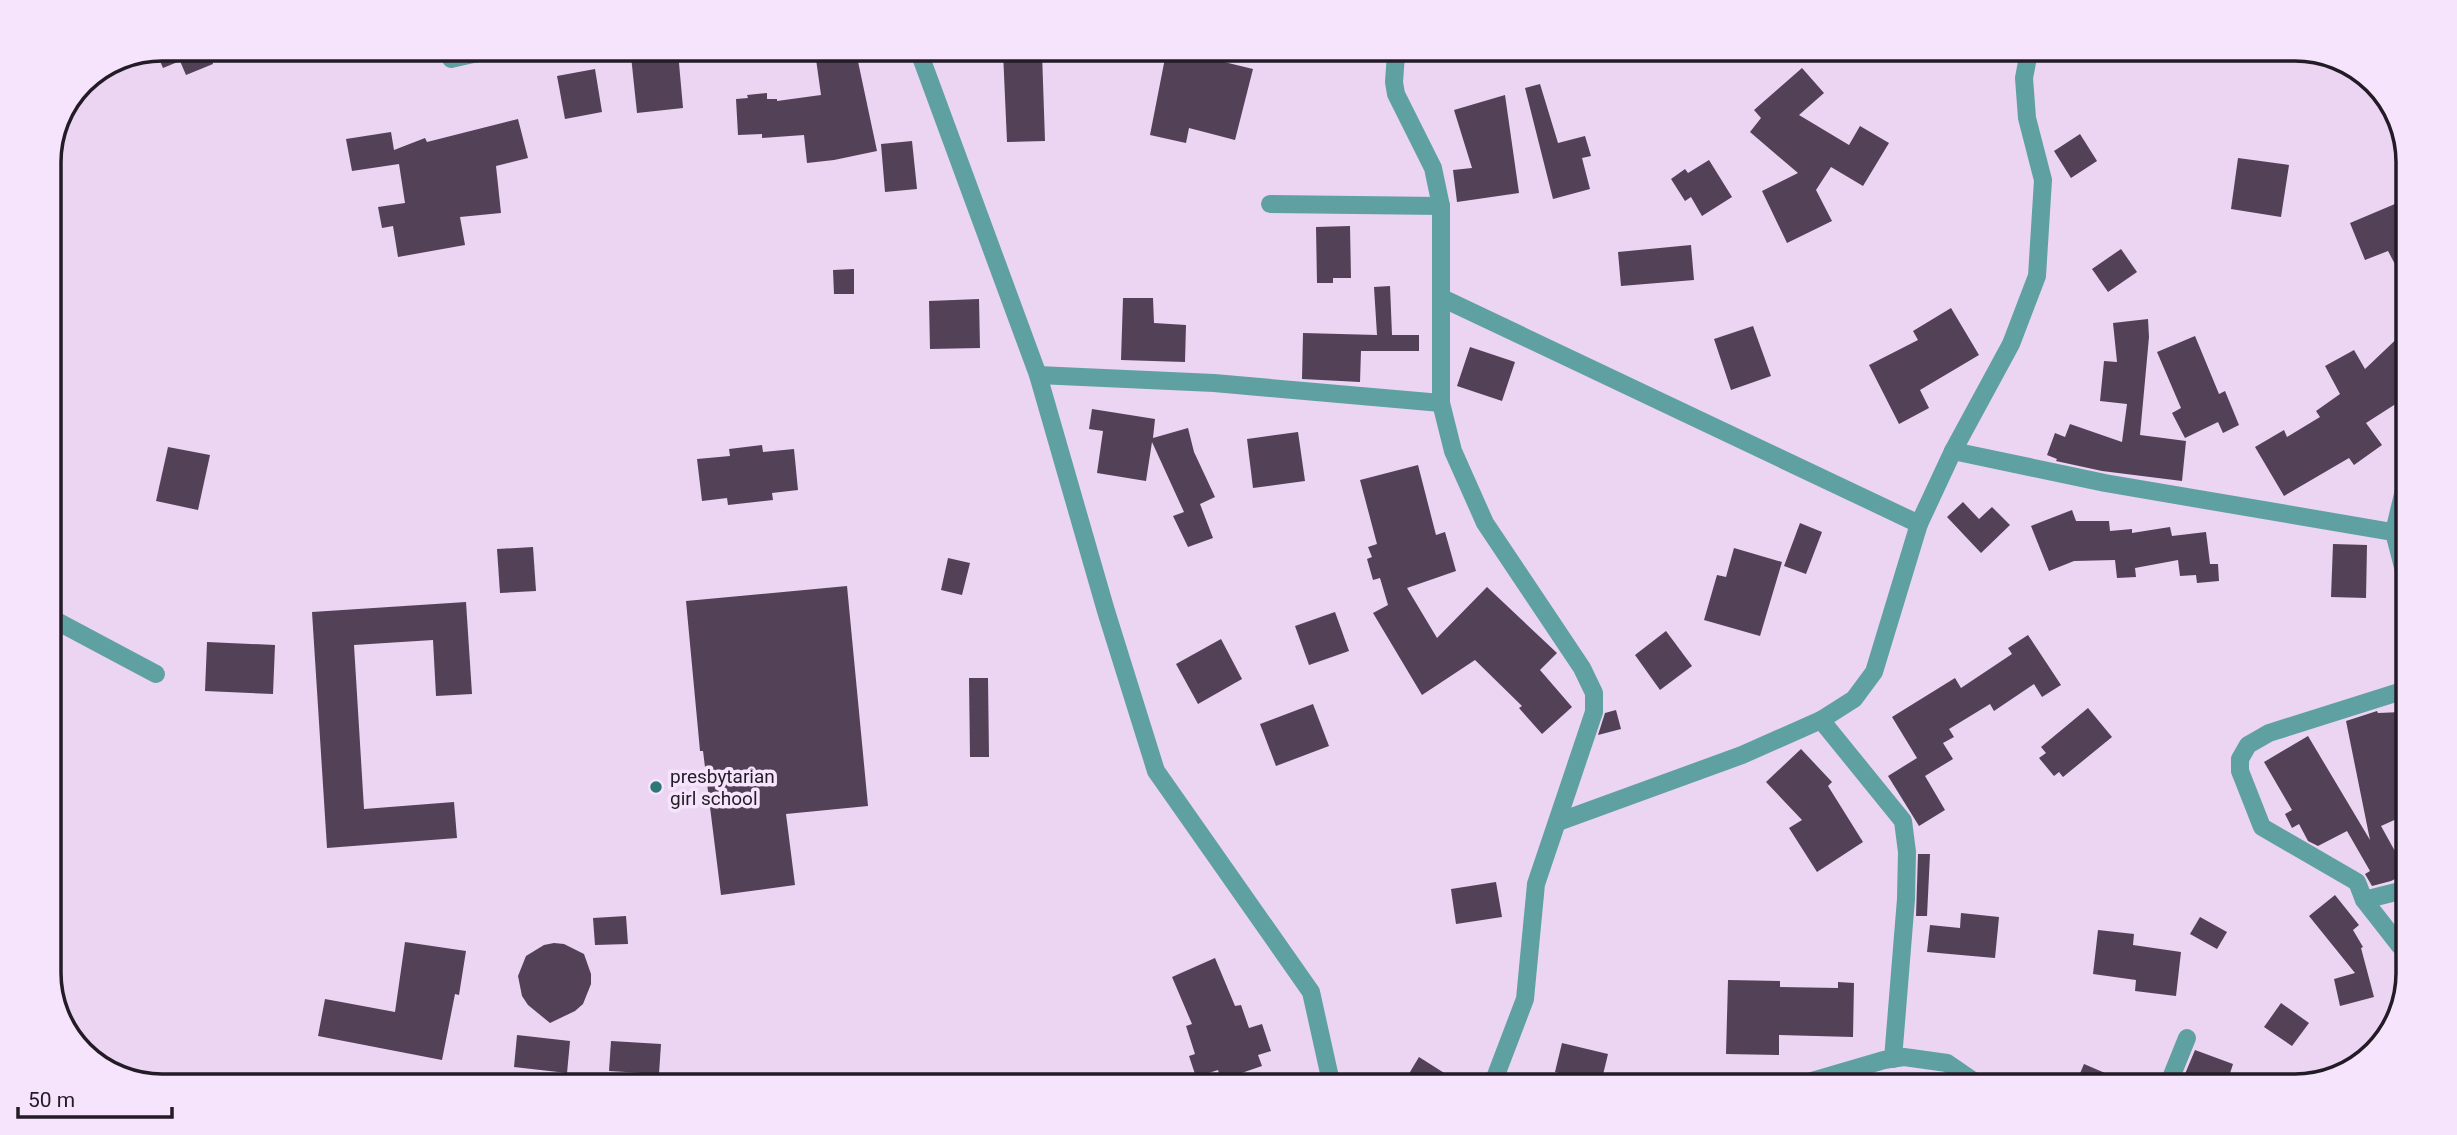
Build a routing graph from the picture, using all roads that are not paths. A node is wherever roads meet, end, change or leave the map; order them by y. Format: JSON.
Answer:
{"nodes":[{"id":1,"x":922,"y":61,"type":"edge"},
{"id":2,"x":1396,"y":61,"type":"edge"},
{"id":3,"x":2027,"y":61,"type":"edge"},
{"id":4,"x":1270,"y":204,"type":"dead end"},
{"id":5,"x":1441,"y":206,"type":"junction"},
{"id":6,"x":1442,"y":298,"type":"junction"},
{"id":7,"x":1038,"y":375,"type":"junction"},
{"id":8,"x":1441,"y":403,"type":"junction"},
{"id":9,"x":1953,"y":451,"type":"junction"},
{"id":10,"x":1919,"y":524,"type":"junction"},
{"id":11,"x":2396,"y":532,"type":"edge"},
{"id":12,"x":61,"y":623,"type":"edge"},
{"id":13,"x":156,"y":674,"type":"dead end"},
{"id":14,"x":2396,"y":693,"type":"edge"},
{"id":15,"x":1821,"y":720,"type":"junction"},
{"id":16,"x":1558,"y":822,"type":"junction"},
{"id":17,"x":2396,"y":892,"type":"edge"},
{"id":18,"x":2364,"y":900,"type":"junction"},
{"id":19,"x":2396,"y":941,"type":"edge"},
{"id":20,"x":2187,"y":1038,"type":"dead end"},
{"id":21,"x":1893,"y":1059,"type":"junction"},
{"id":22,"x":1329,"y":1074,"type":"edge"},
{"id":23,"x":1500,"y":1074,"type":"edge"},
{"id":24,"x":1838,"y":1074,"type":"edge"},
{"id":25,"x":1963,"y":1074,"type":"edge"},
{"id":26,"x":2173,"y":1074,"type":"edge"}],
"edges":[{"from":1,"to":7,"type":"street"},
{"from":2,"to":5,"type":"street"},
{"from":3,"to":9,"type":"street"},
{"from":4,"to":5,"type":"street"},
{"from":5,"to":6,"type":"street"},
{"from":6,"to":8,"type":"street"},
{"from":6,"to":10,"type":"street"},
{"from":7,"to":8,"type":"street"},
{"from":7,"to":22,"type":"street"},
{"from":8,"to":16,"type":"street"},
{"from":9,"to":10,"type":"street"},
{"from":9,"to":11,"type":"street"},
{"from":10,"to":15,"type":"street"},
{"from":12,"to":13,"type":"street"},
{"from":14,"to":18,"type":"street"},
{"from":15,"to":16,"type":"street"},
{"from":15,"to":21,"type":"street"},
{"from":16,"to":23,"type":"street"},
{"from":17,"to":18,"type":"street"},
{"from":18,"to":19,"type":"street"},
{"from":20,"to":26,"type":"street"},
{"from":21,"to":24,"type":"street"},
{"from":21,"to":25,"type":"street"}]}
